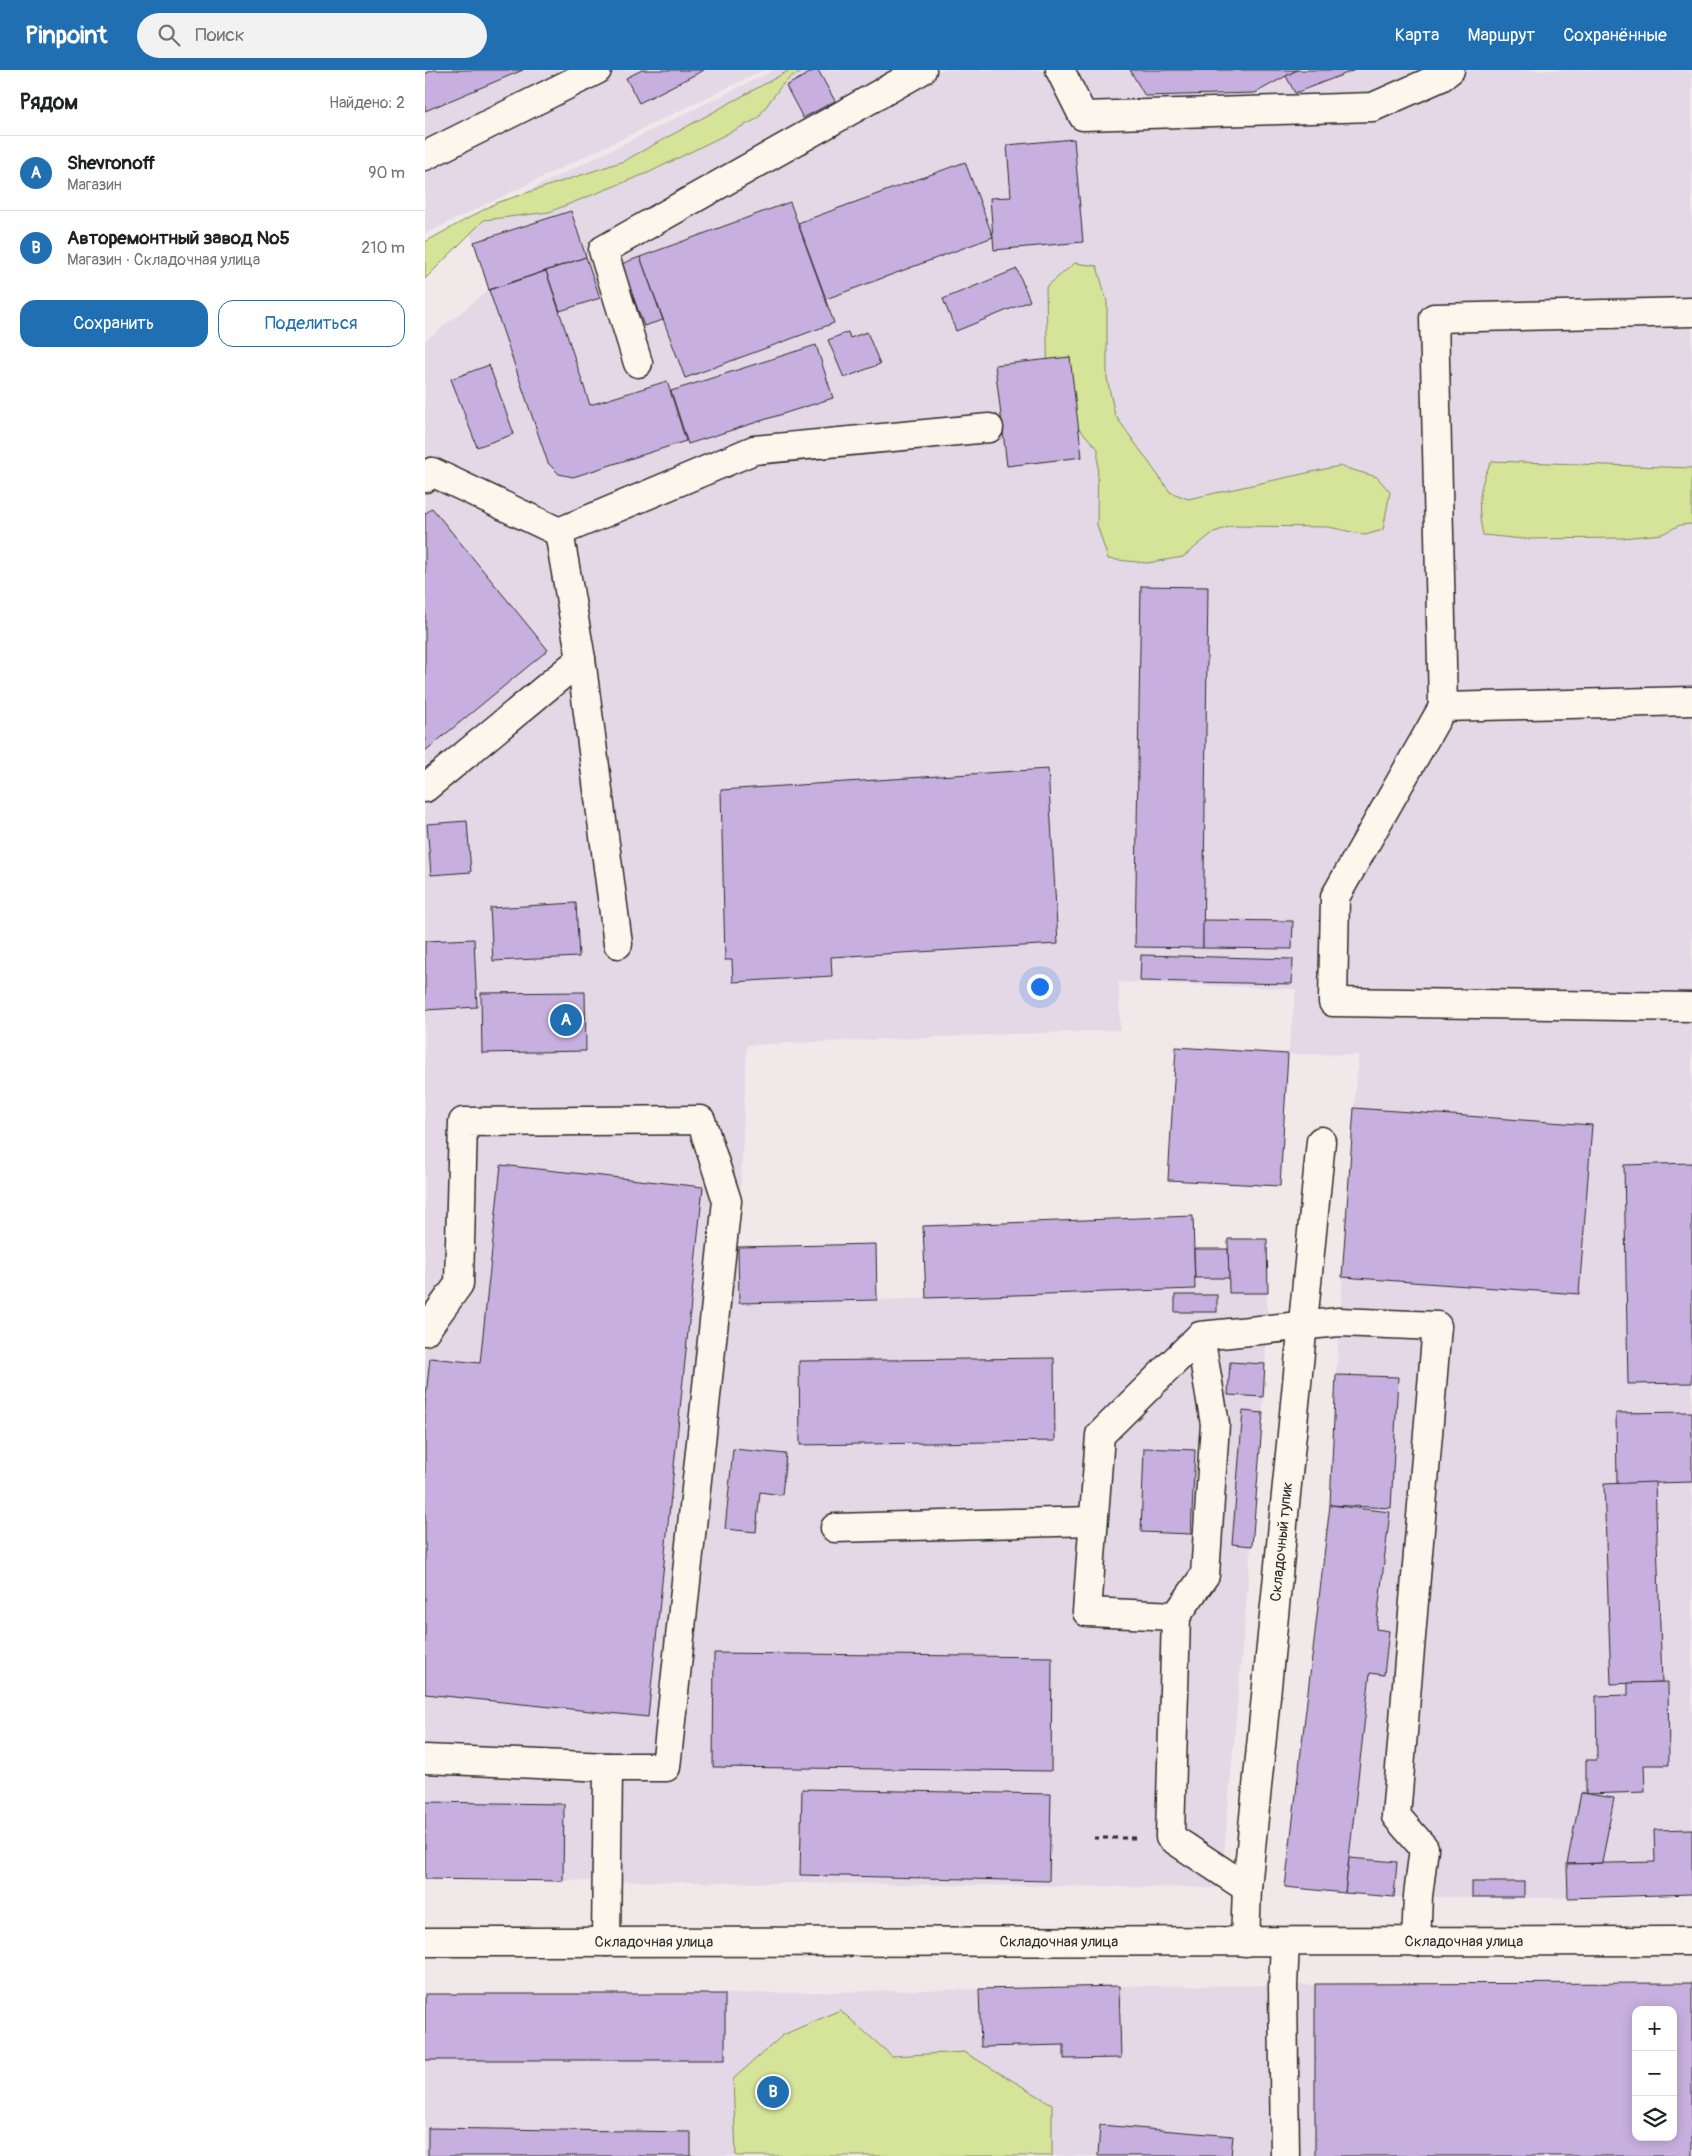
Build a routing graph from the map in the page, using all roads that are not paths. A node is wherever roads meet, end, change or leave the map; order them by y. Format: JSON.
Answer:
{"nodes":[{"id":1,"x":597,"y":70,"type":"edge"},
{"id":2,"x":922,"y":70,"type":"edge"},
{"id":3,"x":1060,"y":70,"type":"edge"},
{"id":4,"x":1450,"y":70,"type":"edge"},
{"id":5,"x":425,"y":156,"type":"edge"},
{"id":6,"x":1692,"y":312,"type":"edge"},
{"id":7,"x":638,"y":363,"type":"dead end"},
{"id":8,"x":989,"y":428,"type":"dead end"},
{"id":9,"x":425,"y":478,"type":"edge"},
{"id":10,"x":559,"y":532,"type":"junction"},
{"id":11,"x":581,"y":659,"type":"junction"},
{"id":12,"x":1692,"y":701,"type":"edge"},
{"id":13,"x":1443,"y":707,"type":"junction"},
{"id":14,"x":425,"y":788,"type":"edge"},
{"id":15,"x":618,"y":944,"type":"dead end"},
{"id":16,"x":1692,"y":1007,"type":"edge"},
{"id":17,"x":1321,"y":1141,"type":"dead end"},
{"id":18,"x":1305,"y":1324,"type":"junction"},
{"id":19,"x":425,"y":1331,"type":"edge"},
{"id":20,"x":1200,"y":1336,"type":"junction"},
{"id":21,"x":1093,"y":1521,"type":"junction"},
{"id":22,"x":835,"y":1528,"type":"dead end"},
{"id":23,"x":1176,"y":1616,"type":"junction"},
{"id":24,"x":425,"y":1759,"type":"edge"},
{"id":25,"x":608,"y":1767,"type":"junction"},
{"id":26,"x":1247,"y":1888,"type":"junction"},
{"id":27,"x":1692,"y":1941,"type":"edge"},
{"id":28,"x":425,"y":1942,"type":"edge"},
{"id":29,"x":606,"y":1942,"type":"junction"},
{"id":30,"x":1245,"y":1942,"type":"junction"},
{"id":31,"x":1416,"y":1942,"type":"junction"},
{"id":32,"x":1285,"y":1943,"type":"junction"},
{"id":33,"x":1285,"y":2156,"type":"edge"}],
"edges":[{"from":1,"to":5,"type":"street"},
{"from":2,"to":7,"type":"street"},
{"from":3,"to":4,"type":"street"},
{"from":6,"to":13,"type":"street"},
{"from":8,"to":10,"type":"street"},
{"from":9,"to":10,"type":"street"},
{"from":10,"to":11,"type":"street"},
{"from":11,"to":14,"type":"street"},
{"from":11,"to":15,"type":"street"},
{"from":12,"to":13,"type":"street"},
{"from":13,"to":16,"type":"street"},
{"from":17,"to":18,"type":"street","name":"Складочный тупик"},
{"from":18,"to":20,"type":"street"},
{"from":18,"to":26,"type":"street","name":"Складочный тупик"},
{"from":18,"to":31,"type":"street"},
{"from":19,"to":25,"type":"street"},
{"from":20,"to":21,"type":"street"},
{"from":20,"to":23,"type":"street"},
{"from":21,"to":22,"type":"street"},
{"from":21,"to":23,"type":"street"},
{"from":23,"to":26,"type":"street"},
{"from":24,"to":25,"type":"street"},
{"from":25,"to":29,"type":"street"},
{"from":26,"to":30,"type":"street","name":"Складочный тупик"},
{"from":27,"to":31,"type":"street","name":"Складочная улица"},
{"from":28,"to":29,"type":"street","name":"Складочная улица"},
{"from":29,"to":30,"type":"street","name":"Складочная улица"},
{"from":30,"to":32,"type":"street","name":"Складочная улица"},
{"from":31,"to":32,"type":"street","name":"Складочная улица"},
{"from":32,"to":33,"type":"street"}]}
